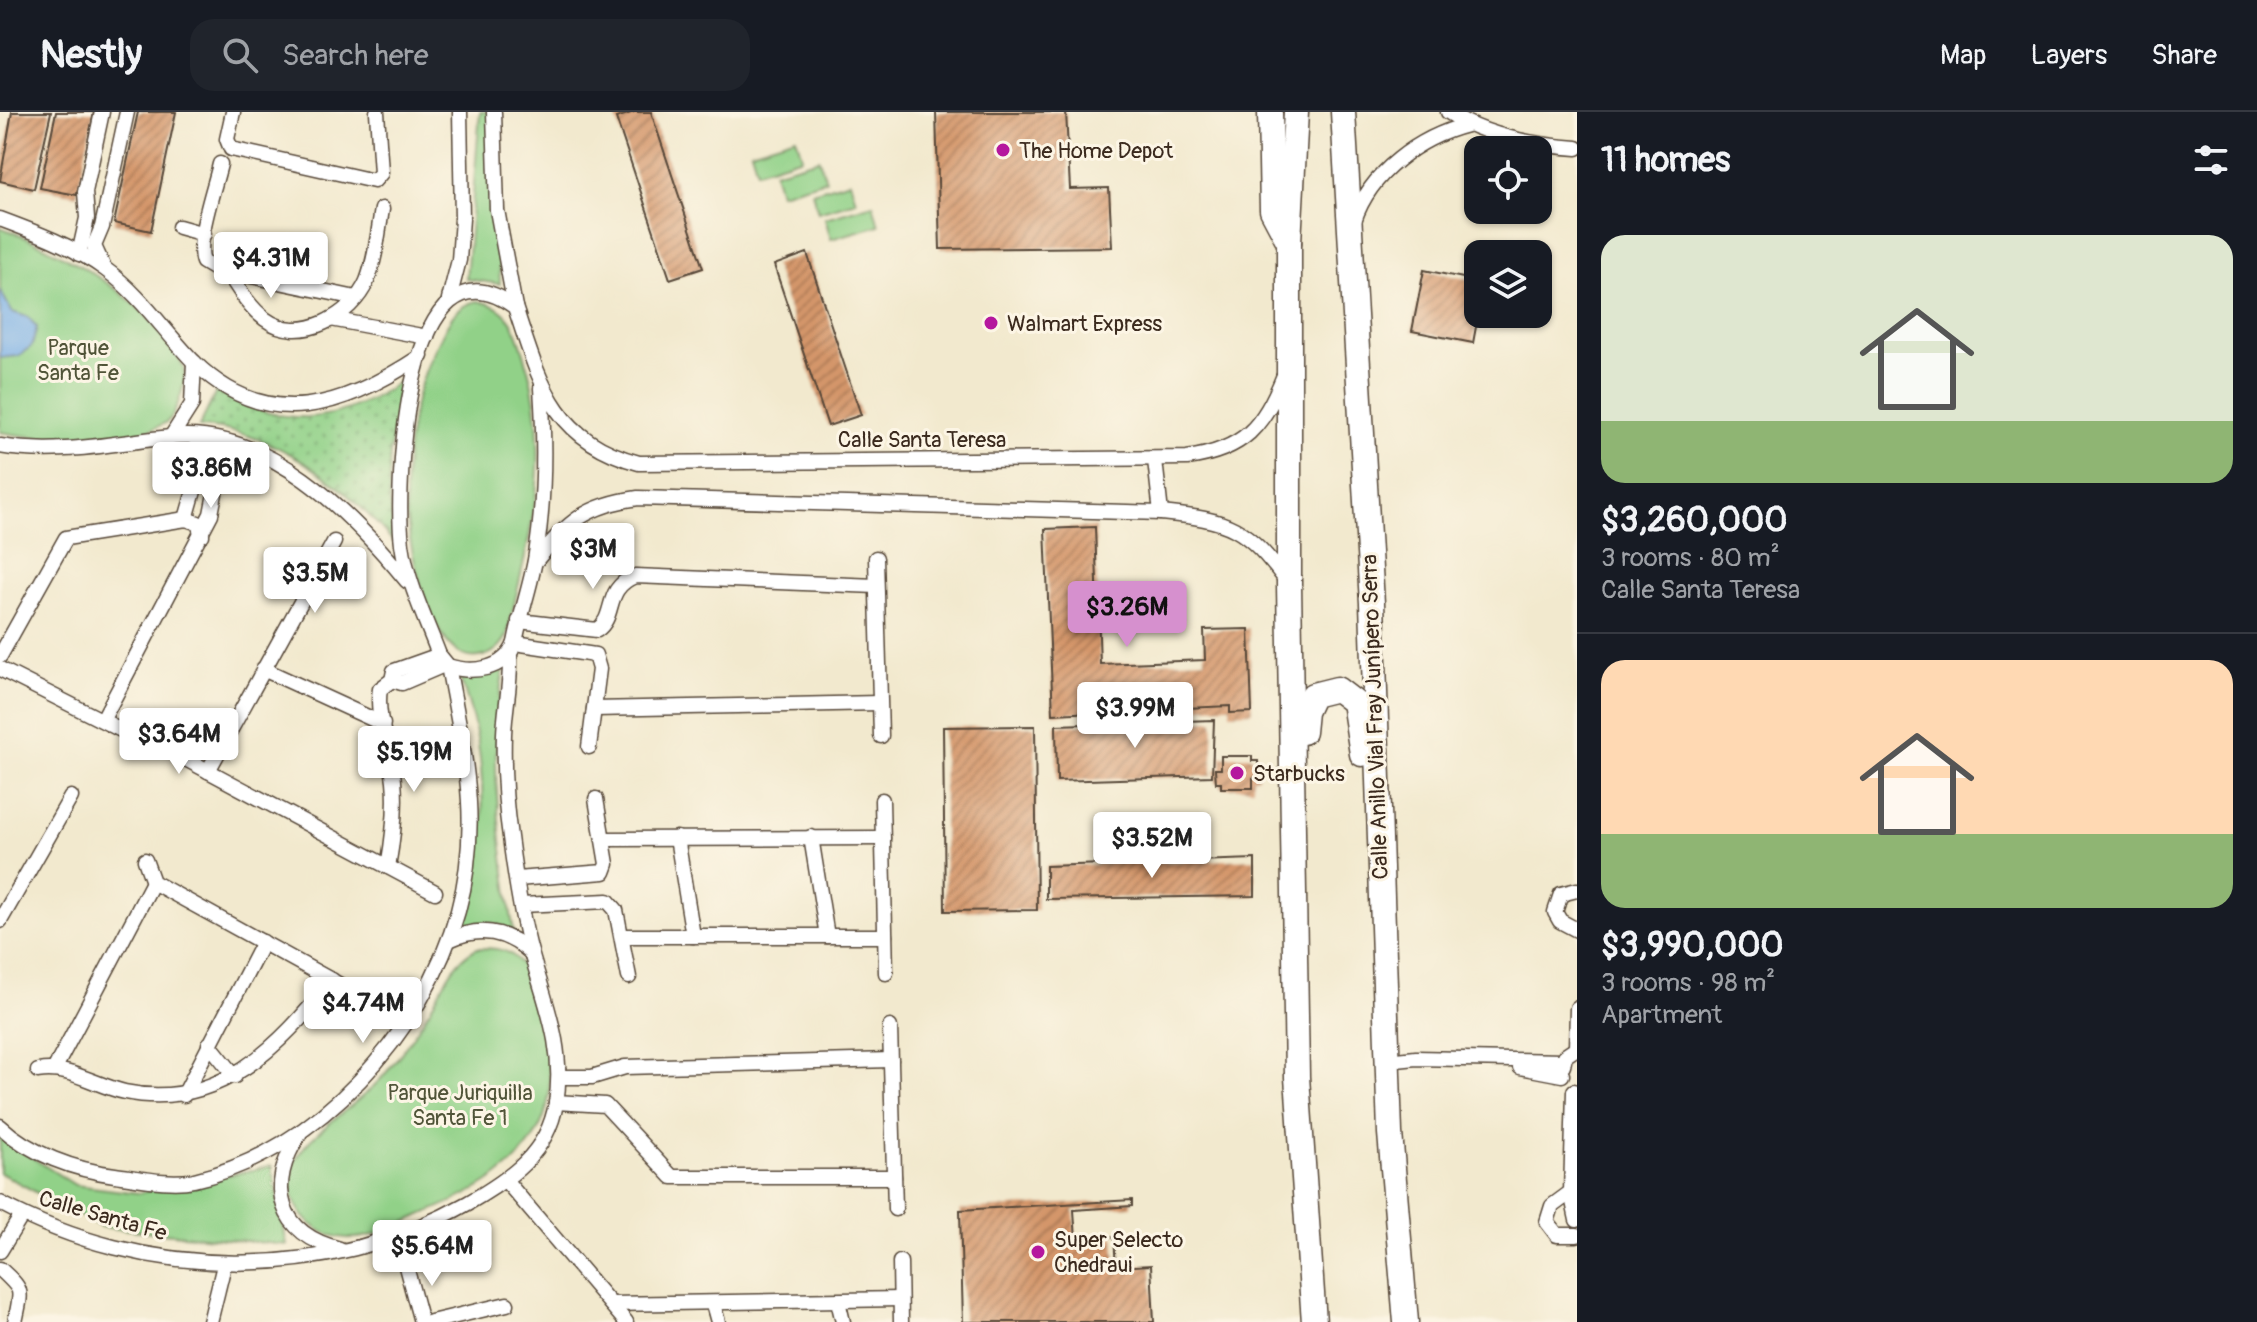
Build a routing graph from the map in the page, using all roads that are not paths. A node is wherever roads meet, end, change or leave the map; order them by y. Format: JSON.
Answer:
{"nodes":[{"id":1,"x":102,"y":112,"type":"edge"},
{"id":2,"x":233,"y":112,"type":"edge"},
{"id":3,"x":377,"y":112,"type":"edge"},
{"id":4,"x":460,"y":112,"type":"edge"},
{"id":5,"x":494,"y":112,"type":"edge"},
{"id":6,"x":1270,"y":112,"type":"edge"},
{"id":7,"x":1296,"y":112,"type":"edge"},
{"id":8,"x":1343,"y":112,"type":"edge"},
{"id":9,"x":1448,"y":112,"type":"edge"},
{"id":10,"x":126,"y":115,"type":"edge"},
{"id":11,"x":1467,"y":125,"type":"junction"},
{"id":12,"x":1577,"y":148,"type":"edge"},
{"id":13,"x":220,"y":164,"type":"dead end"},
{"id":14,"x":382,"y":209,"type":"dead end"},
{"id":15,"x":0,"y":219,"type":"edge"},
{"id":16,"x":179,"y":227,"type":"dead end"},
{"id":17,"x":204,"y":234,"type":"junction"},
{"id":18,"x":1349,"y":237,"type":"junction"},
{"id":19,"x":1289,"y":242,"type":"junction"},
{"id":20,"x":79,"y":254,"type":"junction"},
{"id":21,"x":104,"y":268,"type":"junction"},
{"id":22,"x":227,"y":271,"type":"junction"},
{"id":23,"x":356,"y":298,"type":"junction"},
{"id":24,"x":449,"y":299,"type":"junction"},
{"id":25,"x":515,"y":307,"type":"junction"},
{"id":26,"x":331,"y":319,"type":"junction"},
{"id":27,"x":427,"y":337,"type":"junction"},
{"id":28,"x":421,"y":356,"type":"junction"},
{"id":29,"x":194,"y":362,"type":"junction"},
{"id":30,"x":1287,"y":367,"type":"junction"},
{"id":31,"x":541,"y":388,"type":"junction"},
{"id":32,"x":171,"y":437,"type":"junction"},
{"id":33,"x":197,"y":437,"type":"junction"},
{"id":34,"x":225,"y":442,"type":"junction"},
{"id":35,"x":0,"y":446,"type":"edge"},
{"id":36,"x":1155,"y":460,"type":"junction"},
{"id":37,"x":1161,"y":513,"type":"junction"},
{"id":38,"x":186,"y":519,"type":"junction"},
{"id":39,"x":202,"y":535,"type":"junction"},
{"id":40,"x":334,"y":542,"type":"dead end"},
{"id":41,"x":876,"y":558,"type":"dead end"},
{"id":42,"x":535,"y":563,"type":"junction"},
{"id":43,"x":1289,"y":584,"type":"junction"},
{"id":44,"x":876,"y":586,"type":"junction"},
{"id":45,"x":415,"y":589,"type":"junction"},
{"id":46,"x":519,"y":621,"type":"junction"},
{"id":47,"x":512,"y":650,"type":"junction"},
{"id":48,"x":0,"y":656,"type":"edge"},
{"id":49,"x":444,"y":662,"type":"junction"},
{"id":50,"x":0,"y":669,"type":"edge"},
{"id":51,"x":263,"y":669,"type":"junction"},
{"id":52,"x":879,"y":703,"type":"junction"},
{"id":53,"x":594,"y":709,"type":"junction"},
{"id":54,"x":103,"y":719,"type":"junction"},
{"id":55,"x":383,"y":724,"type":"junction"},
{"id":56,"x":881,"y":736,"type":"dead end"},
{"id":57,"x":143,"y":741,"type":"dead end"},
{"id":58,"x":589,"y":747,"type":"dead end"},
{"id":59,"x":167,"y":749,"type":"dead end"},
{"id":60,"x":208,"y":771,"type":"junction"},
{"id":61,"x":71,"y":797,"type":"dead end"},
{"id":62,"x":596,"y":799,"type":"dead end"},
{"id":63,"x":882,"y":800,"type":"dead end"},
{"id":64,"x":811,"y":837,"type":"junction"},
{"id":65,"x":677,"y":838,"type":"junction"},
{"id":66,"x":883,"y":838,"type":"junction"},
{"id":67,"x":603,"y":839,"type":"junction"},
{"id":68,"x":145,"y":860,"type":"dead end"},
{"id":69,"x":388,"y":867,"type":"junction"},
{"id":70,"x":517,"y":879,"type":"junction"},
{"id":71,"x":153,"y":882,"type":"junction"},
{"id":72,"x":1381,"y":885,"type":"junction"},
{"id":73,"x":1297,"y":886,"type":"junction"},
{"id":74,"x":1577,"y":890,"type":"edge"},
{"id":75,"x":435,"y":892,"type":"dead end"},
{"id":76,"x":521,"y":905,"type":"junction"},
{"id":77,"x":0,"y":921,"type":"edge"},
{"id":78,"x":1577,"y":930,"type":"edge"},
{"id":79,"x":622,"y":936,"type":"junction"},
{"id":80,"x":693,"y":936,"type":"junction"},
{"id":81,"x":827,"y":936,"type":"junction"},
{"id":82,"x":885,"y":936,"type":"junction"},
{"id":83,"x":449,"y":940,"type":"junction"},
{"id":84,"x":263,"y":942,"type":"junction"},
{"id":85,"x":531,"y":953,"type":"junction"},
{"id":86,"x":886,"y":973,"type":"dead end"},
{"id":87,"x":629,"y":977,"type":"dead end"},
{"id":88,"x":332,"y":980,"type":"junction"},
{"id":89,"x":1577,"y":1008,"type":"edge"},
{"id":90,"x":407,"y":1022,"type":"junction"},
{"id":91,"x":890,"y":1027,"type":"dead end"},
{"id":92,"x":209,"y":1044,"type":"junction"},
{"id":93,"x":1577,"y":1048,"type":"edge"},
{"id":94,"x":891,"y":1060,"type":"junction"},
{"id":95,"x":1387,"y":1061,"type":"junction"},
{"id":96,"x":1556,"y":1067,"type":"junction"},
{"id":97,"x":55,"y":1068,"type":"junction"},
{"id":98,"x":38,"y":1071,"type":"dead end"},
{"id":99,"x":235,"y":1076,"type":"junction"},
{"id":100,"x":559,"y":1077,"type":"junction"},
{"id":101,"x":1576,"y":1090,"type":"edge"},
{"id":102,"x":184,"y":1095,"type":"junction"},
{"id":103,"x":556,"y":1102,"type":"junction"},
{"id":104,"x":0,"y":1126,"type":"edge"},
{"id":105,"x":302,"y":1131,"type":"junction"},
{"id":106,"x":894,"y":1177,"type":"junction"},
{"id":107,"x":506,"y":1181,"type":"junction"},
{"id":108,"x":1571,"y":1192,"type":"junction"},
{"id":109,"x":0,"y":1203,"type":"edge"},
{"id":110,"x":895,"y":1209,"type":"dead end"},
{"id":111,"x":22,"y":1215,"type":"junction"},
{"id":112,"x":1577,"y":1220,"type":"edge"},
{"id":113,"x":1577,"y":1235,"type":"edge"},
{"id":114,"x":398,"y":1237,"type":"junction"},
{"id":115,"x":1,"y":1242,"type":"edge"},
{"id":116,"x":347,"y":1251,"type":"junction"},
{"id":117,"x":900,"y":1262,"type":"dead end"},
{"id":118,"x":224,"y":1265,"type":"junction"},
{"id":119,"x":2,"y":1271,"type":"edge"},
{"id":120,"x":900,"y":1299,"type":"junction"},
{"id":121,"x":838,"y":1301,"type":"junction"},
{"id":122,"x":507,"y":1304,"type":"dead end"},
{"id":123,"x":611,"y":1304,"type":"junction"},
{"id":124,"x":713,"y":1304,"type":"junction"},
{"id":125,"x":15,"y":1322,"type":"edge"},
{"id":126,"x":210,"y":1322,"type":"edge"},
{"id":127,"x":421,"y":1322,"type":"edge"},
{"id":128,"x":431,"y":1322,"type":"edge"},
{"id":129,"x":626,"y":1322,"type":"edge"},
{"id":130,"x":718,"y":1322,"type":"edge"},
{"id":131,"x":843,"y":1322,"type":"edge"},
{"id":132,"x":901,"y":1322,"type":"edge"},
{"id":133,"x":1314,"y":1322,"type":"edge"},
{"id":134,"x":1406,"y":1322,"type":"edge"}],
"edges":[{"from":1,"to":10,"type":"street"},
{"from":1,"to":20,"type":"street"},
{"from":2,"to":3,"type":"street"},
{"from":4,"to":24,"type":"street"},
{"from":5,"to":25,"type":"street"},
{"from":6,"to":19,"type":"highway"},
{"from":7,"to":19,"type":"highway"},
{"from":8,"to":18,"type":"highway","name":"Calle Anillo Vial Fray Junípero Serra"},
{"from":9,"to":11,"type":"street"},
{"from":10,"to":21,"type":"street"},
{"from":11,"to":12,"type":"street"},
{"from":11,"to":18,"type":"street"},
{"from":13,"to":17,"type":"street"},
{"from":14,"to":23,"type":"street"},
{"from":15,"to":20,"type":"street"},
{"from":16,"to":17,"type":"street"},
{"from":17,"to":22,"type":"street"},
{"from":18,"to":72,"type":"highway","name":"Calle Anillo Vial Fray Junípero Serra"},
{"from":19,"to":30,"type":"highway"},
{"from":20,"to":21,"type":"street"},
{"from":21,"to":29,"type":"street"},
{"from":22,"to":23,"type":"street"},
{"from":22,"to":26,"type":"street"},
{"from":23,"to":26,"type":"street"},
{"from":24,"to":25,"type":"street"},
{"from":24,"to":27,"type":"street","name":"Calle Santa Fe"},
{"from":25,"to":31,"type":"street"},
{"from":26,"to":27,"type":"street"},
{"from":27,"to":28,"type":"street","name":"Calle Santa Fe"},
{"from":28,"to":29,"type":"street"},
{"from":28,"to":45,"type":"street","name":"Calle Santa Fe"},
{"from":29,"to":32,"type":"street"},
{"from":30,"to":36,"type":"street","name":"Calle Santa Teresa"},
{"from":30,"to":43,"type":"highway"},
{"from":31,"to":36,"type":"street","name":"Calle Santa Teresa"},
{"from":31,"to":42,"type":"street","name":"Calle Santa Fe"},
{"from":32,"to":33,"type":"street"},
{"from":32,"to":35,"type":"street"},
{"from":33,"to":34,"type":"street"},
{"from":33,"to":38,"type":"street"},
{"from":34,"to":39,"type":"street"},
{"from":34,"to":45,"type":"street"},
{"from":36,"to":37,"type":"street"},
{"from":37,"to":42,"type":"street"},
{"from":37,"to":43,"type":"street"},
{"from":38,"to":39,"type":"street"},
{"from":38,"to":48,"type":"street"},
{"from":39,"to":54,"type":"street"},
{"from":40,"to":51,"type":"street"},
{"from":41,"to":44,"type":"street"},
{"from":42,"to":46,"type":"street","name":"Calle Santa Fe"},
{"from":43,"to":73,"type":"highway"},
{"from":44,"to":46,"type":"street"},
{"from":44,"to":52,"type":"street"},
{"from":45,"to":49,"type":"street","name":"Calle Santa Fe"},
{"from":46,"to":47,"type":"street","name":"Calle Santa Fe"},
{"from":47,"to":49,"type":"street"},
{"from":47,"to":53,"type":"street"},
{"from":47,"to":70,"type":"street","name":"Calle Santa Fe"},
{"from":49,"to":55,"type":"street"},
{"from":49,"to":83,"type":"street","name":"Calle Santa Fe"},
{"from":50,"to":54,"type":"street"},
{"from":51,"to":55,"type":"street"},
{"from":51,"to":60,"type":"street"},
{"from":52,"to":53,"type":"street"},
{"from":52,"to":56,"type":"street"},
{"from":53,"to":58,"type":"street"},
{"from":54,"to":57,"type":"street"},
{"from":55,"to":69,"type":"street"},
{"from":59,"to":60,"type":"street"},
{"from":60,"to":69,"type":"street"},
{"from":61,"to":77,"type":"street"},
{"from":62,"to":67,"type":"street"},
{"from":63,"to":66,"type":"street"},
{"from":64,"to":65,"type":"street"},
{"from":64,"to":66,"type":"street"},
{"from":64,"to":81,"type":"street"},
{"from":65,"to":67,"type":"street"},
{"from":65,"to":80,"type":"street"},
{"from":66,"to":82,"type":"street"},
{"from":67,"to":70,"type":"street"},
{"from":68,"to":71,"type":"street"},
{"from":69,"to":75,"type":"street"},
{"from":70,"to":76,"type":"street","name":"Calle Santa Fe"},
{"from":71,"to":84,"type":"street"},
{"from":71,"to":97,"type":"street"},
{"from":72,"to":73,"type":"highway"},
{"from":72,"to":95,"type":"highway","name":"Calle Anillo Vial Fray Junípero Serra"},
{"from":73,"to":133,"type":"highway"},
{"from":74,"to":78,"type":"street"},
{"from":76,"to":79,"type":"street"},
{"from":76,"to":85,"type":"street","name":"Calle Santa Fe"},
{"from":79,"to":80,"type":"street"},
{"from":79,"to":87,"type":"street"},
{"from":80,"to":81,"type":"street"},
{"from":81,"to":82,"type":"street"},
{"from":82,"to":86,"type":"street"},
{"from":83,"to":85,"type":"street"},
{"from":83,"to":90,"type":"street","name":"Calle Santa Fe"},
{"from":84,"to":88,"type":"street"},
{"from":84,"to":92,"type":"street"},
{"from":85,"to":100,"type":"street","name":"Calle Santa Fe"},
{"from":88,"to":90,"type":"street"},
{"from":88,"to":99,"type":"street"},
{"from":89,"to":93,"type":"street"},
{"from":90,"to":105,"type":"street","name":"Calle Santa Fe"},
{"from":91,"to":94,"type":"street"},
{"from":92,"to":99,"type":"street"},
{"from":92,"to":102,"type":"street"},
{"from":93,"to":96,"type":"street"},
{"from":94,"to":100,"type":"street"},
{"from":94,"to":106,"type":"street"},
{"from":95,"to":96,"type":"street"},
{"from":95,"to":134,"type":"highway","name":"Calle Anillo Vial Fray Junípero Serra"},
{"from":96,"to":101,"type":"street"},
{"from":97,"to":98,"type":"street"},
{"from":97,"to":102,"type":"street"},
{"from":99,"to":102,"type":"street"},
{"from":100,"to":103,"type":"street","name":"Calle Santa Fe"},
{"from":101,"to":108,"type":"street"},
{"from":103,"to":106,"type":"street"},
{"from":103,"to":107,"type":"street","name":"Calle Santa Fe"},
{"from":104,"to":105,"type":"street","name":"Calle Santa Fe"},
{"from":105,"to":116,"type":"street"},
{"from":106,"to":110,"type":"street"},
{"from":107,"to":114,"type":"street","name":"Calle Santa Fe"},
{"from":107,"to":123,"type":"street"},
{"from":108,"to":112,"type":"street"},
{"from":108,"to":113,"type":"street"},
{"from":109,"to":111,"type":"street","name":"Calle Santa Fe"},
{"from":111,"to":115,"type":"street"},
{"from":111,"to":118,"type":"street","name":"Calle Santa Fe"},
{"from":114,"to":116,"type":"street","name":"Calle Santa Fe"},
{"from":114,"to":127,"type":"street"},
{"from":116,"to":118,"type":"street","name":"Calle Santa Fe"},
{"from":117,"to":120,"type":"street"},
{"from":118,"to":126,"type":"street"},
{"from":119,"to":125,"type":"street"},
{"from":120,"to":121,"type":"street"},
{"from":120,"to":132,"type":"street"},
{"from":121,"to":124,"type":"street"},
{"from":121,"to":131,"type":"street"},
{"from":122,"to":128,"type":"street"},
{"from":123,"to":124,"type":"street"},
{"from":123,"to":129,"type":"street"},
{"from":124,"to":130,"type":"street"}]}
